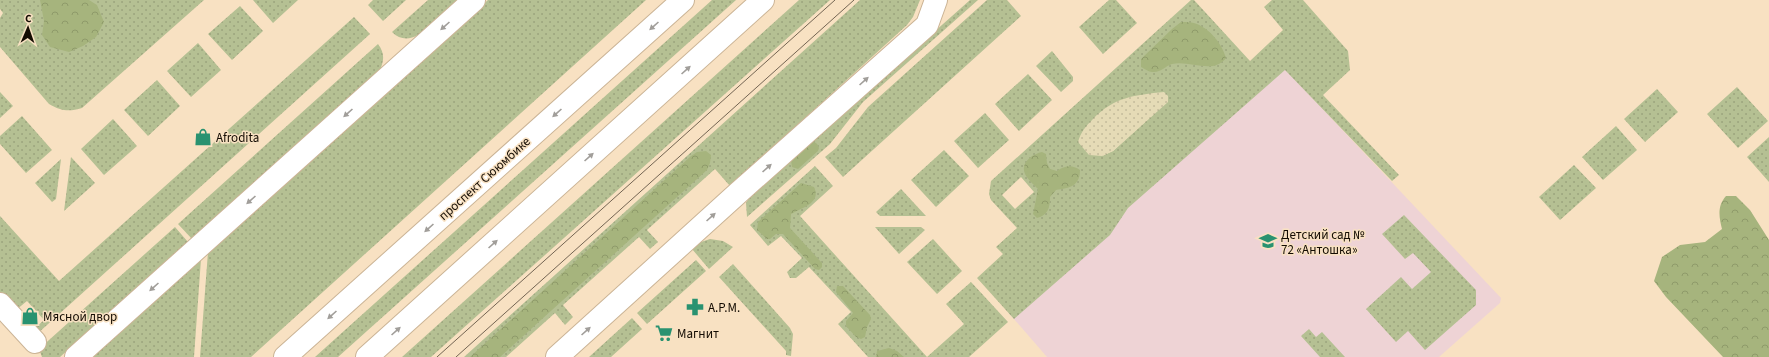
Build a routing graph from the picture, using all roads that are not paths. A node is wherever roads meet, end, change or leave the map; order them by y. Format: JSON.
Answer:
{"nodes":[{"id":1,"x":474,"y":0,"type":"edge"},
{"id":2,"x":683,"y":0,"type":"edge"},
{"id":3,"x":763,"y":0,"type":"edge"},
{"id":4,"x":936,"y":0,"type":"edge"},
{"id":5,"x":0,"y":304,"type":"edge"},
{"id":6,"x":35,"y":342,"type":"dead end"},
{"id":7,"x":76,"y":357,"type":"edge"},
{"id":8,"x":285,"y":357,"type":"edge"},
{"id":9,"x":367,"y":357,"type":"edge"},
{"id":10,"x":557,"y":357,"type":"edge"}],
"edges":[{"from":1,"to":7,"type":"street","one_way":true},
{"from":2,"to":8,"type":"street","name":"проспект Сююмбике","one_way":true},
{"from":9,"to":3,"type":"street","one_way":true},
{"from":10,"to":4,"type":"street","one_way":true},
{"from":5,"to":6,"type":"street"}]}
